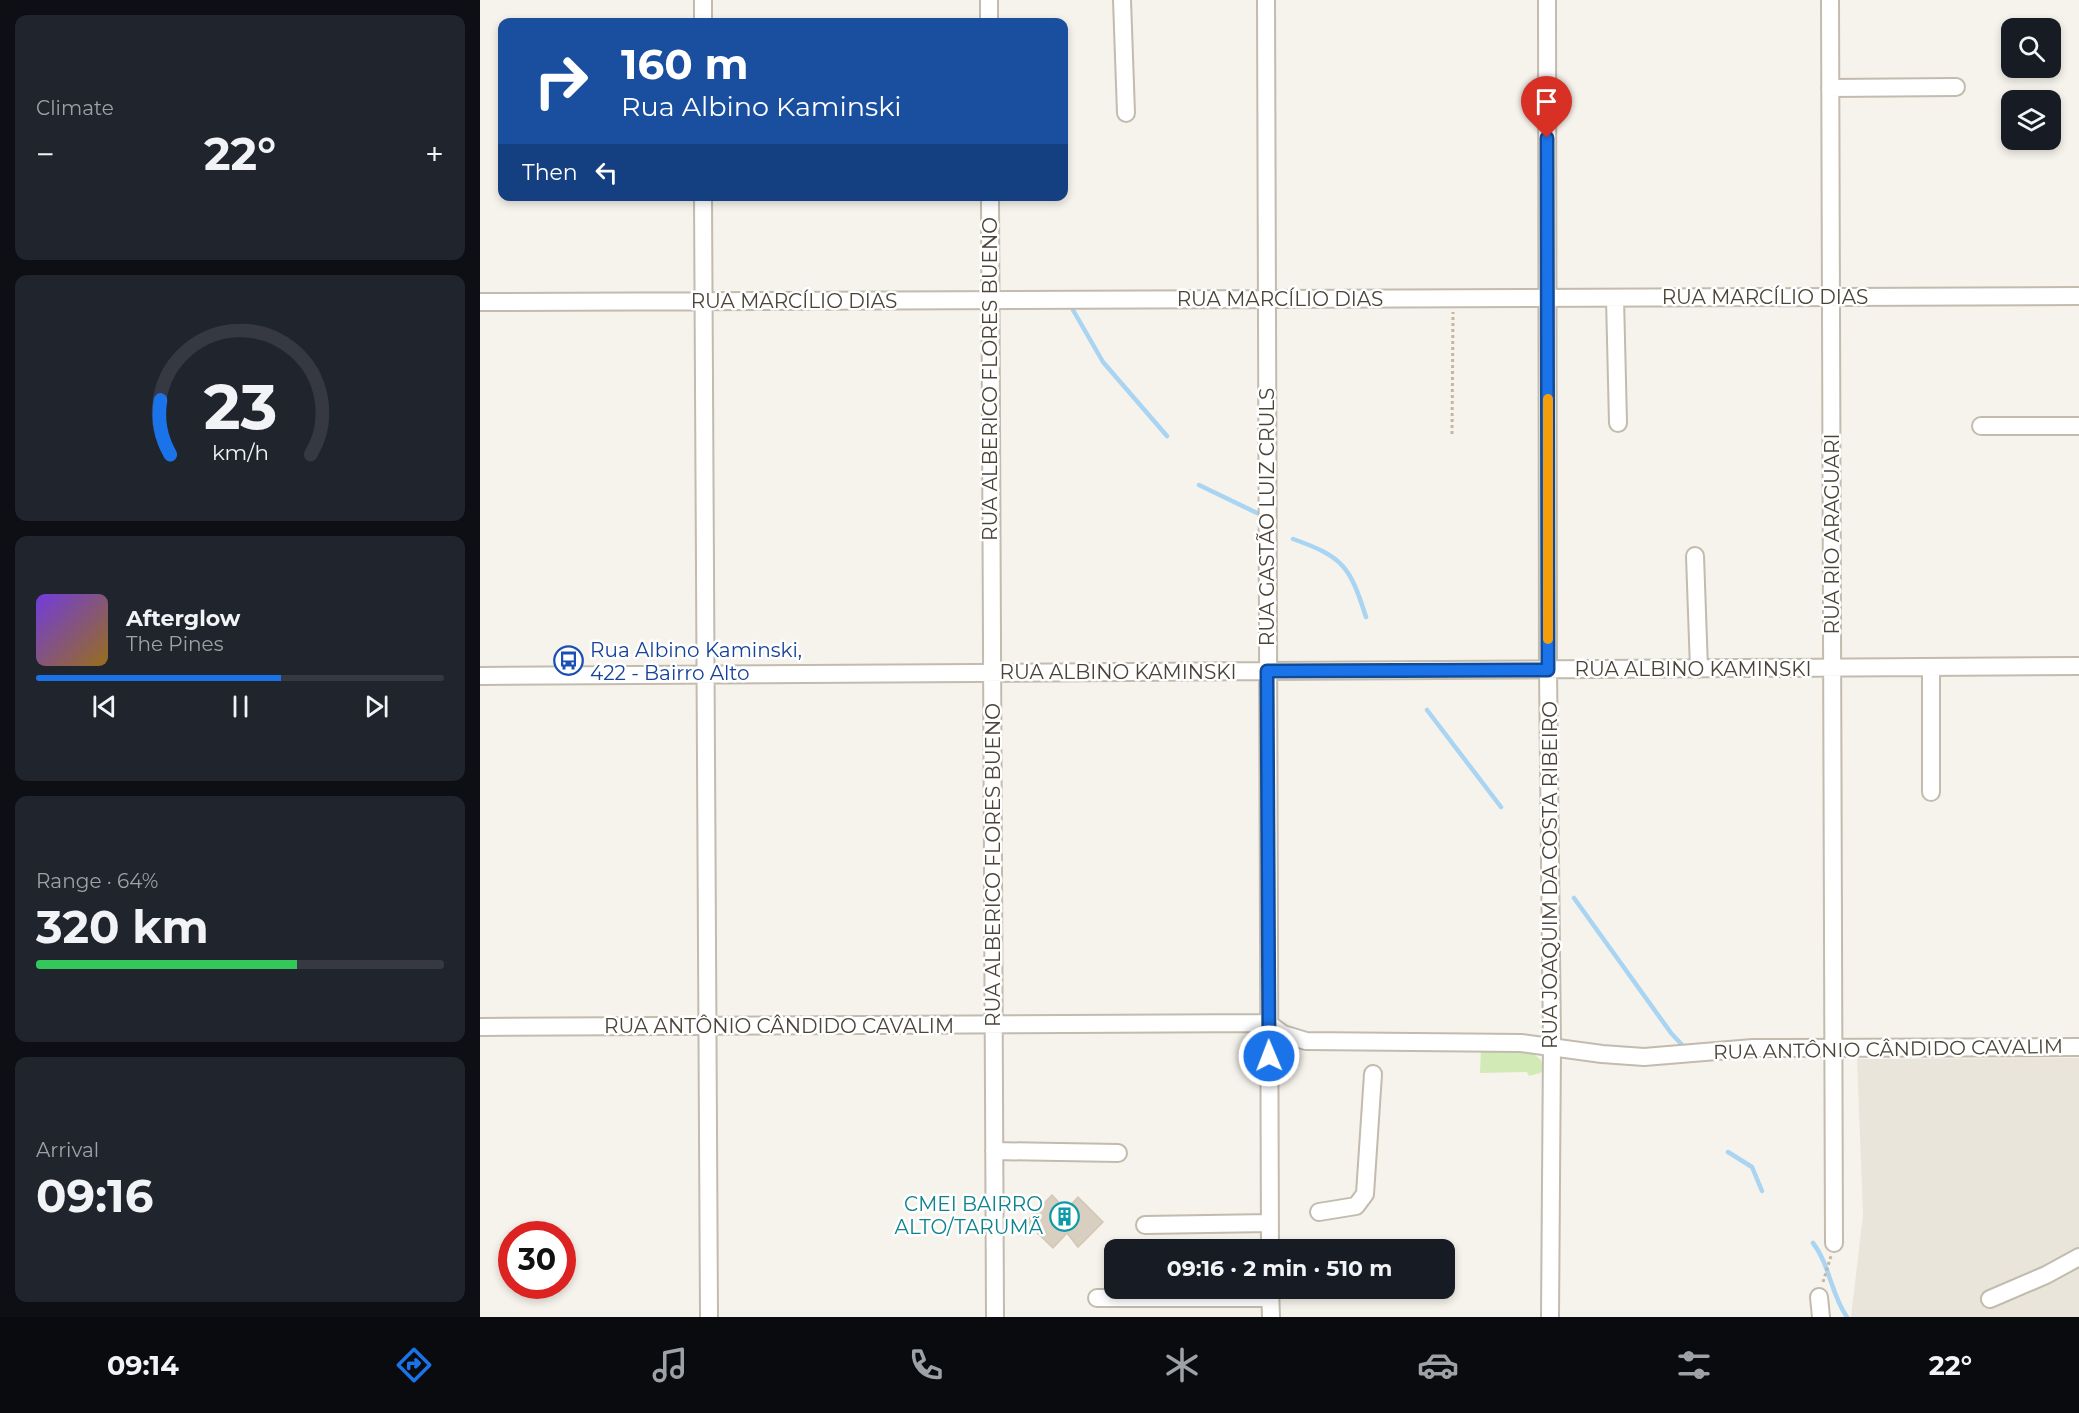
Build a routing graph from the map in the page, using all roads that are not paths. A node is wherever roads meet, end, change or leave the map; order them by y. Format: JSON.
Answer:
{"nodes":[{"id":1,"x":703,"y":0,"type":"edge"},
{"id":2,"x":989,"y":0,"type":"edge"},
{"id":3,"x":1122,"y":0,"type":"edge"},
{"id":4,"x":1266,"y":0,"type":"edge"},
{"id":5,"x":1547,"y":0,"type":"edge"},
{"id":6,"x":1830,"y":0,"type":"edge"},
{"id":7,"x":703,"y":18,"type":"edge"},
{"id":8,"x":989,"y":18,"type":"edge"},
{"id":9,"x":1830,"y":87,"type":"junction"},
{"id":10,"x":1956,"y":87,"type":"dead end"},
{"id":11,"x":1126,"y":113,"type":"dead end"},
{"id":12,"x":704,"y":201,"type":"edge"},
{"id":13,"x":990,"y":201,"type":"edge"},
{"id":14,"x":2079,"y":296,"type":"edge"},
{"id":15,"x":1831,"y":297,"type":"junction"},
{"id":16,"x":1548,"y":298,"type":"junction"},
{"id":17,"x":1615,"y":298,"type":"junction"},
{"id":18,"x":1266,"y":299,"type":"junction"},
{"id":19,"x":990,"y":300,"type":"junction"},
{"id":20,"x":704,"y":301,"type":"junction"},
{"id":21,"x":480,"y":302,"type":"edge"},
{"id":22,"x":1618,"y":423,"type":"dead end"},
{"id":23,"x":1981,"y":426,"type":"dead end"},
{"id":24,"x":2079,"y":426,"type":"edge"},
{"id":25,"x":1695,"y":556,"type":"dead end"},
{"id":26,"x":2079,"y":666,"type":"edge"},
{"id":27,"x":1931,"y":667,"type":"junction"},
{"id":28,"x":1832,"y":668,"type":"junction"},
{"id":29,"x":1699,"y":669,"type":"junction"},
{"id":30,"x":1548,"y":670,"type":"junction"},
{"id":31,"x":1267,"y":671,"type":"junction"},
{"id":32,"x":992,"y":673,"type":"junction"},
{"id":33,"x":706,"y":675,"type":"junction"},
{"id":34,"x":480,"y":676,"type":"edge"},
{"id":35,"x":1930,"y":792,"type":"dead end"},
{"id":36,"x":1268,"y":1023,"type":"junction"},
{"id":37,"x":994,"y":1024,"type":"junction"},
{"id":38,"x":707,"y":1026,"type":"junction"},
{"id":39,"x":480,"y":1027,"type":"edge"},
{"id":40,"x":1552,"y":1046,"type":"junction"},
{"id":41,"x":1834,"y":1047,"type":"junction"},
{"id":42,"x":2079,"y":1047,"type":"edge"},
{"id":43,"x":1373,"y":1074,"type":"dead end"},
{"id":44,"x":994,"y":1151,"type":"junction"},
{"id":45,"x":1118,"y":1153,"type":"dead end"},
{"id":46,"x":1319,"y":1212,"type":"dead end"},
{"id":47,"x":1270,"y":1223,"type":"junction"},
{"id":48,"x":1145,"y":1224,"type":"dead end"},
{"id":49,"x":1270,"y":1239,"type":"edge"},
{"id":50,"x":1834,"y":1243,"type":"road end"},
{"id":51,"x":2079,"y":1257,"type":"edge"},
{"id":52,"x":1819,"y":1297,"type":"road end"},
{"id":53,"x":1098,"y":1298,"type":"dead end"},
{"id":54,"x":1104,"y":1298,"type":"edge"},
{"id":55,"x":1270,"y":1299,"type":"edge"},
{"id":56,"x":1990,"y":1299,"type":"dead end"},
{"id":57,"x":709,"y":1317,"type":"edge"},
{"id":58,"x":995,"y":1317,"type":"edge"},
{"id":59,"x":1270,"y":1317,"type":"edge"},
{"id":60,"x":1550,"y":1317,"type":"edge"},
{"id":61,"x":1821,"y":1317,"type":"edge"}],
"edges":[{"from":1,"to":7,"type":"street"},
{"from":2,"to":8,"type":"street"},
{"from":3,"to":11,"type":"street"},
{"from":4,"to":18,"type":"street","name":"RUA GASTÃO LUIZ CRULS"},
{"from":5,"to":16,"type":"street","name":"RUA JOAQUIM DA COSTA RIBEIRO"},
{"from":6,"to":9,"type":"street","name":"RUA RIO ARAGUARI"},
{"from":9,"to":10,"type":"street"},
{"from":9,"to":15,"type":"street","name":"RUA RIO ARAGUARI"},
{"from":12,"to":20,"type":"street"},
{"from":13,"to":19,"type":"street","name":"RUA ALBERICO FLORES BUENO"},
{"from":14,"to":15,"type":"street","name":"RUA MARCÍLIO DIAS"},
{"from":15,"to":17,"type":"street","name":"RUA MARCÍLIO DIAS"},
{"from":15,"to":28,"type":"street","name":"RUA RIO ARAGUARI"},
{"from":16,"to":17,"type":"street","name":"RUA MARCÍLIO DIAS"},
{"from":16,"to":18,"type":"street","name":"RUA MARCÍLIO DIAS"},
{"from":16,"to":30,"type":"street","name":"RUA JOAQUIM DA COSTA RIBEIRO"},
{"from":17,"to":22,"type":"street"},
{"from":18,"to":19,"type":"street","name":"RUA MARCÍLIO DIAS"},
{"from":18,"to":31,"type":"street","name":"RUA GASTÃO LUIZ CRULS"},
{"from":19,"to":20,"type":"street","name":"RUA MARCÍLIO DIAS"},
{"from":19,"to":32,"type":"street","name":"RUA ALBERICO FLORES BUENO"},
{"from":20,"to":21,"type":"street","name":"RUA MARCÍLIO DIAS"},
{"from":20,"to":33,"type":"street"},
{"from":23,"to":24,"type":"street"},
{"from":25,"to":29,"type":"street"},
{"from":26,"to":27,"type":"street","name":"RUA ALBINO KAMINSKI"},
{"from":27,"to":28,"type":"street","name":"RUA ALBINO KAMINSKI"},
{"from":27,"to":35,"type":"street"},
{"from":28,"to":29,"type":"street","name":"RUA ALBINO KAMINSKI"},
{"from":28,"to":41,"type":"street","name":"RUA RIO ARAGUARI"},
{"from":29,"to":30,"type":"street","name":"RUA ALBINO KAMINSKI"},
{"from":30,"to":31,"type":"street","name":"RUA ALBINO KAMINSKI"},
{"from":30,"to":40,"type":"street","name":"RUA JOAQUIM DA COSTA RIBEIRO"},
{"from":31,"to":32,"type":"street","name":"RUA ALBINO KAMINSKI"},
{"from":31,"to":36,"type":"street","name":"RUA GASTÃO LUIZ CRULS"},
{"from":32,"to":33,"type":"street","name":"RUA ALBINO KAMINSKI"},
{"from":32,"to":37,"type":"street","name":"RUA ALBERICO FLORES BUENO"},
{"from":33,"to":34,"type":"street","name":"RUA ALBINO KAMINSKI"},
{"from":33,"to":38,"type":"street"},
{"from":36,"to":37,"type":"street","name":"RUA ANTÔNIO CÂNDIDO CAVALIM"},
{"from":36,"to":40,"type":"street","name":"RUA ANTÔNIO CÂNDIDO CAVALIM"},
{"from":36,"to":47,"type":"street","name":"RUA GASTÃO LUIZ CRULS"},
{"from":37,"to":38,"type":"street","name":"RUA ANTÔNIO CÂNDIDO CAVALIM"},
{"from":37,"to":44,"type":"street","name":"RUA ALBERICO FLORES BUENO"},
{"from":38,"to":39,"type":"street","name":"RUA ANTÔNIO CÂNDIDO CAVALIM"},
{"from":38,"to":57,"type":"street"},
{"from":40,"to":41,"type":"street","name":"RUA ANTÔNIO CÂNDIDO CAVALIM"},
{"from":40,"to":60,"type":"street","name":"RUA JOAQUIM DA COSTA RIBEIRO"},
{"from":41,"to":42,"type":"street","name":"RUA ANTÔNIO CÂNDIDO CAVALIM"},
{"from":41,"to":50,"type":"street","name":"RUA RIO ARAGUARI"},
{"from":43,"to":46,"type":"street"},
{"from":44,"to":45,"type":"street"},
{"from":44,"to":58,"type":"street","name":"RUA ALBERICO FLORES BUENO"},
{"from":47,"to":48,"type":"street"},
{"from":47,"to":49,"type":"street","name":"RUA GASTÃO LUIZ CRULS"},
{"from":51,"to":56,"type":"street"},
{"from":52,"to":61,"type":"street"},
{"from":53,"to":54,"type":"street"},
{"from":55,"to":59,"type":"street"}]}
